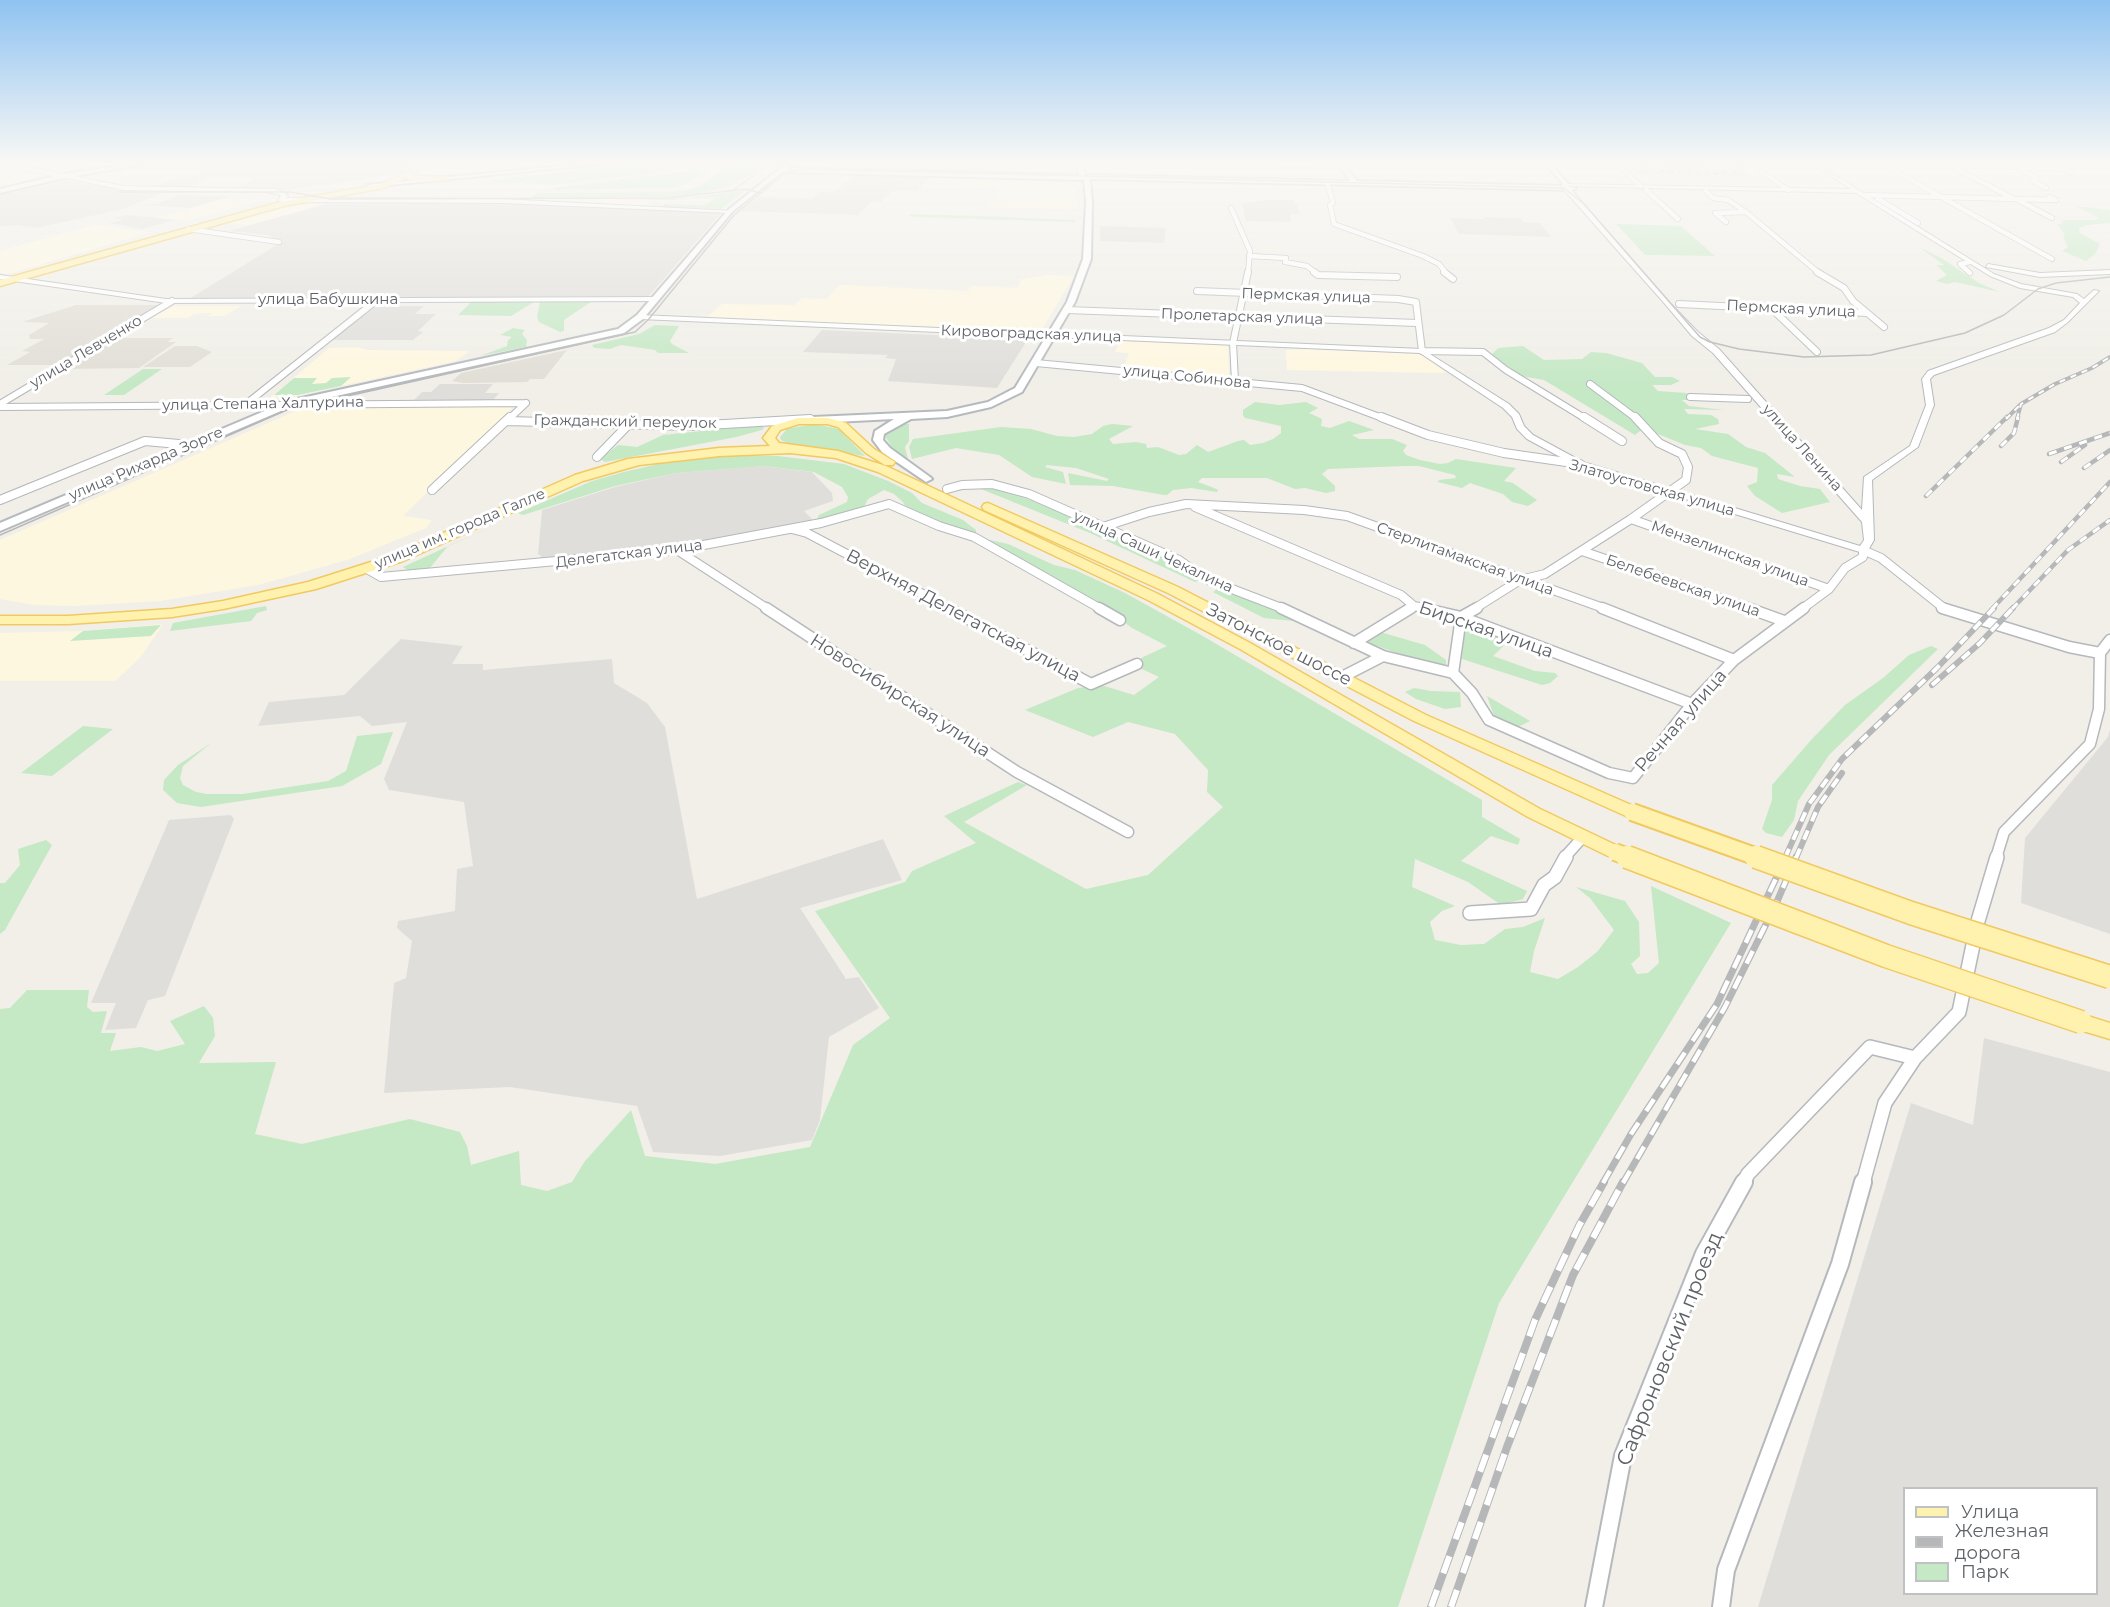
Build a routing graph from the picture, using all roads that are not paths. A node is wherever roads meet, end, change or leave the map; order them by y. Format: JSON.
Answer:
{"nodes":[{"id":1,"x":152,"y":236,"type":"edge"},
{"id":2,"x":164,"y":236,"type":"edge"},
{"id":3,"x":237,"y":236,"type":"edge"},
{"id":4,"x":708,"y":236,"type":"edge"},
{"id":5,"x":1088,"y":236,"type":"edge"},
{"id":6,"x":1243,"y":236,"type":"edge"},
{"id":7,"x":1367,"y":236,"type":"edge"},
{"id":8,"x":1609,"y":236,"type":"edge"},
{"id":9,"x":1618,"y":236,"type":"edge"},
{"id":10,"x":1775,"y":236,"type":"edge"},
{"id":11,"x":1929,"y":236,"type":"edge"},
{"id":12,"x":2010,"y":236,"type":"edge"},
{"id":13,"x":1611,"y":239,"type":"junction"},
{"id":14,"x":1621,"y":239,"type":"junction"},
{"id":15,"x":279,"y":242,"type":"dead end"},
{"id":16,"x":1249,"y":256,"type":"junction"},
{"id":17,"x":1960,"y":256,"type":"junction"},
{"id":18,"x":2052,"y":259,"type":"dead end"},
{"id":19,"x":59,"y":262,"type":"junction"},
{"id":20,"x":1970,"y":262,"type":"junction"},
{"id":21,"x":69,"y":263,"type":"junction"},
{"id":22,"x":2110,"y":272,"type":"edge"},
{"id":23,"x":1970,"y":273,"type":"dead end"},
{"id":24,"x":1397,"y":277,"type":"dead end"},
{"id":25,"x":3,"y":279,"type":"edge"},
{"id":26,"x":1453,"y":279,"type":"dead end"},
{"id":27,"x":2020,"y":286,"type":"junction"},
{"id":28,"x":1197,"y":291,"type":"dead end"},
{"id":29,"x":2066,"y":293,"type":"junction"},
{"id":30,"x":1245,"y":294,"type":"junction"},
{"id":31,"x":654,"y":299,"type":"junction"},
{"id":32,"x":376,"y":300,"type":"junction"},
{"id":33,"x":172,"y":301,"type":"junction"},
{"id":34,"x":1679,"y":304,"type":"junction"},
{"id":35,"x":2084,"y":304,"type":"junction"},
{"id":36,"x":1771,"y":308,"type":"junction"},
{"id":37,"x":1067,"y":310,"type":"junction"},
{"id":38,"x":1867,"y":313,"type":"junction"},
{"id":39,"x":640,"y":317,"type":"junction"},
{"id":40,"x":1239,"y":317,"type":"junction"},
{"id":41,"x":1417,"y":324,"type":"junction"},
{"id":42,"x":1884,"y":327,"type":"dead end"},
{"id":43,"x":1052,"y":335,"type":"junction"},
{"id":44,"x":1233,"y":343,"type":"junction"},
{"id":45,"x":1422,"y":351,"type":"junction"},
{"id":46,"x":1716,"y":351,"type":"junction"},
{"id":47,"x":1817,"y":352,"type":"dead end"},
{"id":48,"x":1036,"y":363,"type":"junction"},
{"id":49,"x":1235,"y":381,"type":"junction"},
{"id":50,"x":1590,"y":384,"type":"dead end"},
{"id":51,"x":1690,"y":397,"type":"dead end"},
{"id":52,"x":1337,"y":399,"type":"joint"},
{"id":53,"x":1748,"y":399,"type":"joint"},
{"id":54,"x":1759,"y":401,"type":"junction"},
{"id":55,"x":292,"y":404,"type":"junction"},
{"id":56,"x":0,"y":405,"type":"edge"},
{"id":57,"x":246,"y":405,"type":"junction"},
{"id":58,"x":932,"y":415,"type":"junction"},
{"id":59,"x":907,"y":416,"type":"junction"},
{"id":60,"x":814,"y":420,"type":"junction"},
{"id":61,"x":507,"y":421,"type":"junction"},
{"id":62,"x":759,"y":421,"type":"junction"},
{"id":63,"x":629,"y":424,"type":"junction"},
{"id":64,"x":776,"y":428,"type":"junction"},
{"id":65,"x":856,"y":439,"type":"junction"},
{"id":66,"x":1622,"y":441,"type":"dead end"},
{"id":67,"x":190,"y":445,"type":"junction"},
{"id":68,"x":790,"y":449,"type":"junction"},
{"id":69,"x":597,"y":458,"type":"dead end"},
{"id":70,"x":632,"y":462,"type":"junction"},
{"id":71,"x":1580,"y":464,"type":"junction"},
{"id":72,"x":926,"y":479,"type":"junction"},
{"id":73,"x":909,"y":482,"type":"joint"},
{"id":74,"x":947,"y":489,"type":"junction"},
{"id":75,"x":432,"y":490,"type":"dead end"},
{"id":76,"x":1670,"y":493,"type":"junction"},
{"id":77,"x":0,"y":500,"type":"edge"},
{"id":78,"x":1186,"y":504,"type":"junction"},
{"id":79,"x":1631,"y":519,"type":"junction"},
{"id":80,"x":1867,"y":521,"type":"junction"},
{"id":81,"x":0,"y":527,"type":"edge"},
{"id":82,"x":1103,"y":527,"type":"junction"},
{"id":83,"x":789,"y":528,"type":"junction"},
{"id":84,"x":677,"y":550,"type":"junction"},
{"id":85,"x":1863,"y":550,"type":"junction"},
{"id":86,"x":1582,"y":551,"type":"junction"},
{"id":87,"x":367,"y":569,"type":"junction"},
{"id":88,"x":1520,"y":580,"type":"junction"},
{"id":89,"x":1829,"y":589,"type":"junction"},
{"id":90,"x":1414,"y":606,"type":"junction"},
{"id":91,"x":1461,"y":617,"type":"junction"},
{"id":92,"x":0,"y":620,"type":"edge"},
{"id":93,"x":1120,"y":620,"type":"dead end"},
{"id":94,"x":1784,"y":621,"type":"junction"},
{"id":95,"x":2110,"y":640,"type":"edge"},
{"id":96,"x":1354,"y":642,"type":"junction"},
{"id":97,"x":2100,"y":653,"type":"junction"},
{"id":98,"x":1383,"y":656,"type":"junction"},
{"id":99,"x":1734,"y":660,"type":"junction"},
{"id":100,"x":1137,"y":664,"type":"dead end"},
{"id":101,"x":1453,"y":673,"type":"junction"},
{"id":102,"x":1342,"y":677,"type":"junction"},
{"id":103,"x":1692,"y":704,"type":"junction"},
{"id":104,"x":1128,"y":832,"type":"dead end"},
{"id":105,"x":1582,"y":838,"type":"junction"},
{"id":106,"x":1470,"y":913,"type":"dead end"},
{"id":107,"x":2110,"y":977,"type":"edge"},
{"id":108,"x":2110,"y":1031,"type":"edge"},
{"id":109,"x":1915,"y":1058,"type":"junction"},
{"id":110,"x":1594,"y":1607,"type":"edge"},
{"id":111,"x":1721,"y":1607,"type":"edge"}],
"edges":[{"from":1,"to":19,"type":"main road"},
{"from":2,"to":21,"type":"main road"},
{"from":3,"to":15,"type":"street"},
{"from":4,"to":31,"type":"main road"},
{"from":5,"to":37,"type":"main road"},
{"from":6,"to":16,"type":"street"},
{"from":7,"to":26,"type":"street"},
{"from":8,"to":13,"type":"street","name":"улица Ленина"},
{"from":9,"to":14,"type":"street","name":"улица Ленина"},
{"from":10,"to":38,"type":"street"},
{"from":11,"to":17,"type":"street"},
{"from":12,"to":18,"type":"street"},
{"from":13,"to":14,"type":"street"},
{"from":13,"to":46,"type":"street","name":"улица Ленина"},
{"from":14,"to":34,"type":"street","name":"улица Ленина"},
{"from":16,"to":24,"type":"street"},
{"from":16,"to":30,"type":"street"},
{"from":17,"to":20,"type":"street"},
{"from":17,"to":22,"type":"street"},
{"from":19,"to":21,"type":"main road"},
{"from":19,"to":25,"type":"main road"},
{"from":20,"to":23,"type":"street"},
{"from":20,"to":27,"type":"street"},
{"from":21,"to":25,"type":"main road"},
{"from":25,"to":33,"type":"street","name":"улица Бабушкина"},
{"from":27,"to":29,"type":"street"},
{"from":27,"to":35,"type":"street"},
{"from":28,"to":30,"type":"street","name":"Пермская улица"},
{"from":29,"to":35,"type":"street"},
{"from":29,"to":35,"type":"street"},
{"from":30,"to":40,"type":"street"},
{"from":30,"to":41,"type":"street","name":"Пермская улица"},
{"from":31,"to":32,"type":"street","name":"улица Бабушкина"},
{"from":31,"to":39,"type":"main road"},
{"from":32,"to":33,"type":"street","name":"улица Бабушкина"},
{"from":32,"to":57,"type":"street"},
{"from":33,"to":56,"type":"street","name":"улица Левченко"},
{"from":34,"to":36,"type":"street","name":"Пермская улица"},
{"from":34,"to":46,"type":"street","name":"улица Ленина"},
{"from":35,"to":80,"type":"street"},
{"from":36,"to":38,"type":"street","name":"Пермская улица"},
{"from":36,"to":47,"type":"street"},
{"from":37,"to":40,"type":"street","name":"Пролетарская улица"},
{"from":37,"to":43,"type":"main road"},
{"from":38,"to":42,"type":"street"},
{"from":39,"to":43,"type":"street","name":"Кировоградская улица"},
{"from":39,"to":55,"type":"main road","name":"улица Рихарда Зорге"},
{"from":40,"to":41,"type":"street","name":"Пролетарская улица"},
{"from":40,"to":44,"type":"street"},
{"from":41,"to":45,"type":"street"},
{"from":43,"to":44,"type":"street","name":"Кировоградская улица"},
{"from":43,"to":48,"type":"main road"},
{"from":44,"to":45,"type":"street","name":"Кировоградская улица"},
{"from":44,"to":49,"type":"street"},
{"from":45,"to":66,"type":"street"},
{"from":45,"to":71,"type":"street"},
{"from":46,"to":54,"type":"street","name":"улица Ленина"},
{"from":48,"to":49,"type":"street","name":"улица Собинова"},
{"from":48,"to":58,"type":"main road"},
{"from":49,"to":52,"type":"street","name":"улица Собинова"},
{"from":50,"to":76,"type":"street"},
{"from":51,"to":53,"type":"street"},
{"from":52,"to":71,"type":"street","name":"Златоустовская улица"},
{"from":53,"to":54,"type":"street"},
{"from":54,"to":80,"type":"street","name":"улица Ленина"},
{"from":55,"to":57,"type":"street","name":"улица Степана Халтурина"},
{"from":55,"to":61,"type":"street","name":"улица Степана Халтурина"},
{"from":55,"to":67,"type":"main road","name":"улица Рихарда Зорге"},
{"from":56,"to":57,"type":"street","name":"улица Степана Халтурина"},
{"from":58,"to":59,"type":"main road"},
{"from":58,"to":72,"type":"main road"},
{"from":59,"to":60,"type":"main road"},
{"from":59,"to":65,"type":"main road"},
{"from":60,"to":62,"type":"street","name":"Гражданский переулок"},
{"from":60,"to":64,"type":"main road","name":"улица им. города Галле"},
{"from":60,"to":65,"type":"main road","name":"Затонское шоссе"},
{"from":61,"to":63,"type":"street","name":"Гражданский переулок"},
{"from":61,"to":75,"type":"street"},
{"from":62,"to":63,"type":"street","name":"Гражданский переулок"},
{"from":62,"to":64,"type":"street"},
{"from":63,"to":69,"type":"street"},
{"from":64,"to":68,"type":"main road"},
{"from":64,"to":70,"type":"main road","name":"улица им. города Галле"},
{"from":65,"to":72,"type":"main road","name":"Затонское шоссе"},
{"from":67,"to":77,"type":"street"},
{"from":67,"to":81,"type":"main road","name":"улица Рихарда Зорге"},
{"from":68,"to":70,"type":"main road","name":"улица им. города Галле"},
{"from":68,"to":73,"type":"main road","name":"улица им. города Галле"},
{"from":70,"to":87,"type":"main road","name":"улица им. города Галле"},
{"from":71,"to":76,"type":"street","name":"Златоустовская улица"},
{"from":72,"to":74,"type":"main road","name":"Затонское шоссе"},
{"from":73,"to":105,"type":"main road","name":"Затонское шоссе"},
{"from":74,"to":82,"type":"street","name":"улица Саши Чекалина"},
{"from":74,"to":102,"type":"main road","name":"Затонское шоссе"},
{"from":76,"to":79,"type":"street"},
{"from":76,"to":85,"type":"street","name":"Златоустовская улица"},
{"from":78,"to":82,"type":"street","name":"Стерлитамакская улица"},
{"from":78,"to":88,"type":"street","name":"Стерлитамакская улица"},
{"from":78,"to":90,"type":"street","name":"Бирская улица"},
{"from":79,"to":86,"type":"street"},
{"from":79,"to":89,"type":"street","name":"Мензелинская улица"},
{"from":80,"to":85,"type":"street"},
{"from":82,"to":96,"type":"street","name":"улица Саши Чекалина"},
{"from":83,"to":84,"type":"street","name":"Делегатская улица"},
{"from":83,"to":93,"type":"street","name":"Делегатская улица"},
{"from":83,"to":100,"type":"street","name":"Верхняя Делегатская улица"},
{"from":84,"to":87,"type":"street","name":"Делегатская улица"},
{"from":84,"to":104,"type":"street","name":"Новосибирская улица"},
{"from":85,"to":89,"type":"street","name":"Речная улица"},
{"from":85,"to":97,"type":"street"},
{"from":86,"to":88,"type":"street"},
{"from":86,"to":94,"type":"street","name":"Белебеевская улица"},
{"from":87,"to":92,"type":"main road","name":"улица им. города Галле"},
{"from":88,"to":91,"type":"street"},
{"from":88,"to":99,"type":"street","name":"Стерлитамакская улица"},
{"from":89,"to":94,"type":"street","name":"Речная улица"},
{"from":90,"to":91,"type":"street","name":"Бирская улица"},
{"from":90,"to":96,"type":"street"},
{"from":91,"to":101,"type":"street"},
{"from":91,"to":103,"type":"street","name":"Бирская улица"},
{"from":94,"to":99,"type":"street","name":"Речная улица"},
{"from":95,"to":97,"type":"street"},
{"from":96,"to":98,"type":"street","name":"улица Саши Чекалина"},
{"from":97,"to":109,"type":"street"},
{"from":98,"to":101,"type":"street","name":"улица Саши Чекалина"},
{"from":98,"to":102,"type":"street"},
{"from":99,"to":103,"type":"street","name":"Речная улица"},
{"from":101,"to":103,"type":"street","name":"Речная улица"},
{"from":102,"to":107,"type":"main road","name":"Затонское шоссе","bridge":true},
{"from":105,"to":106,"type":"street"},
{"from":105,"to":108,"type":"main road","name":"Затонское шоссе","bridge":true},
{"from":109,"to":110,"type":"street","name":"Сафроновский проезд"},
{"from":109,"to":111,"type":"street"}]}
